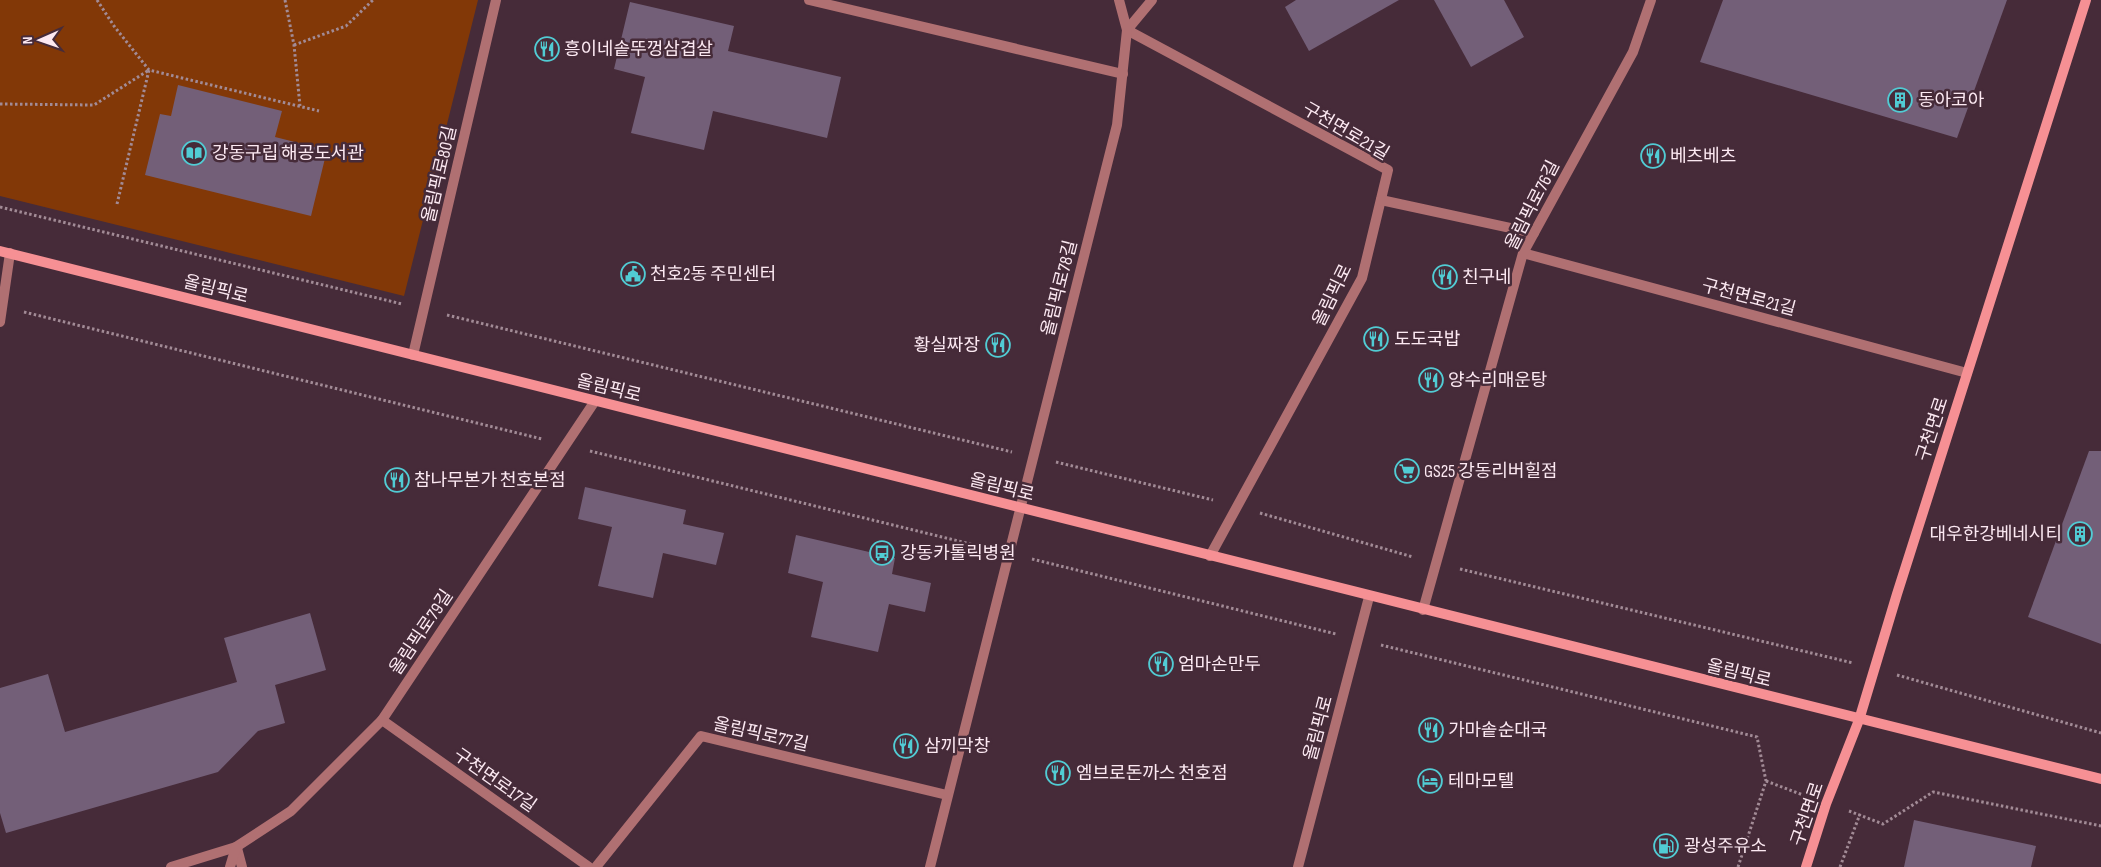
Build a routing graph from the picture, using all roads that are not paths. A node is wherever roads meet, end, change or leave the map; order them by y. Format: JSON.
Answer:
{"nodes":[{"id":1,"x":496,"y":0,"type":"edge"},
{"id":2,"x":809,"y":0,"type":"edge"},
{"id":3,"x":1120,"y":0,"type":"edge"},
{"id":4,"x":1152,"y":0,"type":"edge"},
{"id":5,"x":1652,"y":0,"type":"edge"},
{"id":6,"x":2086,"y":0,"type":"edge"},
{"id":7,"x":1127,"y":30,"type":"junction"},
{"id":8,"x":1123,"y":74,"type":"junction"},
{"id":9,"x":1381,"y":200,"type":"junction"},
{"id":10,"x":1534,"y":233,"type":"junction"},
{"id":11,"x":5,"y":252,"type":"edge"},
{"id":12,"x":1523,"y":253,"type":"junction"},
{"id":13,"x":0,"y":322,"type":"edge"},
{"id":14,"x":413,"y":355,"type":"junction"},
{"id":15,"x":1967,"y":373,"type":"junction"},
{"id":16,"x":595,"y":401,"type":"junction"},
{"id":17,"x":1021,"y":508,"type":"junction"},
{"id":18,"x":1210,"y":556,"type":"junction"},
{"id":19,"x":1369,"y":596,"type":"junction"},
{"id":20,"x":1422,"y":610,"type":"junction"},
{"id":21,"x":382,"y":720,"type":"junction"},
{"id":22,"x":1859,"y":720,"type":"junction"},
{"id":23,"x":2101,"y":780,"type":"edge"},
{"id":24,"x":947,"y":795,"type":"junction"},
{"id":25,"x":236,"y":847,"type":"junction"},
{"id":26,"x":172,"y":867,"type":"edge"},
{"id":27,"x":230,"y":867,"type":"edge"},
{"id":28,"x":242,"y":867,"type":"edge"},
{"id":29,"x":589,"y":867,"type":"edge"},
{"id":30,"x":596,"y":867,"type":"edge"},
{"id":31,"x":930,"y":867,"type":"edge"},
{"id":32,"x":1298,"y":867,"type":"edge"},
{"id":33,"x":1806,"y":867,"type":"edge"}],
"edges":[{"from":1,"to":14,"type":"street","name":"올림픽로80길"},
{"from":2,"to":8,"type":"street"},
{"from":3,"to":7,"type":"street","name":"올림픽로78길"},
{"from":4,"to":7,"type":"street"},
{"from":5,"to":10,"type":"street","name":"올림픽로76길"},
{"from":6,"to":15,"type":"main road","name":"구천면로"},
{"from":7,"to":8,"type":"street","name":"올림픽로78길"},
{"from":7,"to":9,"type":"street","name":"구천면로21길"},
{"from":8,"to":17,"type":"street","name":"올림픽로78길"},
{"from":9,"to":10,"type":"street"},
{"from":9,"to":18,"type":"street","name":"올림픽로"},
{"from":10,"to":12,"type":"street","name":"올림픽로76길"},
{"from":11,"to":13,"type":"street"},
{"from":11,"to":14,"type":"main road","name":"올림픽로"},
{"from":12,"to":15,"type":"street","name":"구천면로21길"},
{"from":12,"to":20,"type":"street","name":"올림픽로76길"},
{"from":14,"to":16,"type":"main road","name":"올림픽로"},
{"from":15,"to":22,"type":"main road","name":"구천면로"},
{"from":16,"to":17,"type":"main road","name":"올림픽로"},
{"from":16,"to":21,"type":"street","name":"올림픽로79길"},
{"from":17,"to":18,"type":"main road","name":"올림픽로"},
{"from":17,"to":24,"type":"street"},
{"from":18,"to":19,"type":"main road","name":"올림픽로"},
{"from":19,"to":20,"type":"main road","name":"올림픽로"},
{"from":19,"to":32,"type":"street","name":"올림픽로"},
{"from":20,"to":22,"type":"main road","name":"올림픽로"},
{"from":21,"to":25,"type":"street","name":"올림픽로79길"},
{"from":21,"to":29,"type":"street","name":"구천면로17길"},
{"from":22,"to":23,"type":"main road","name":"올림픽로"},
{"from":22,"to":33,"type":"main road","name":"구천면로"},
{"from":24,"to":30,"type":"street","name":"올림픽로77길"},
{"from":24,"to":31,"type":"street"},
{"from":25,"to":26,"type":"street","name":"올림픽로79길"},
{"from":25,"to":27,"type":"street"},
{"from":25,"to":28,"type":"street"}]}
